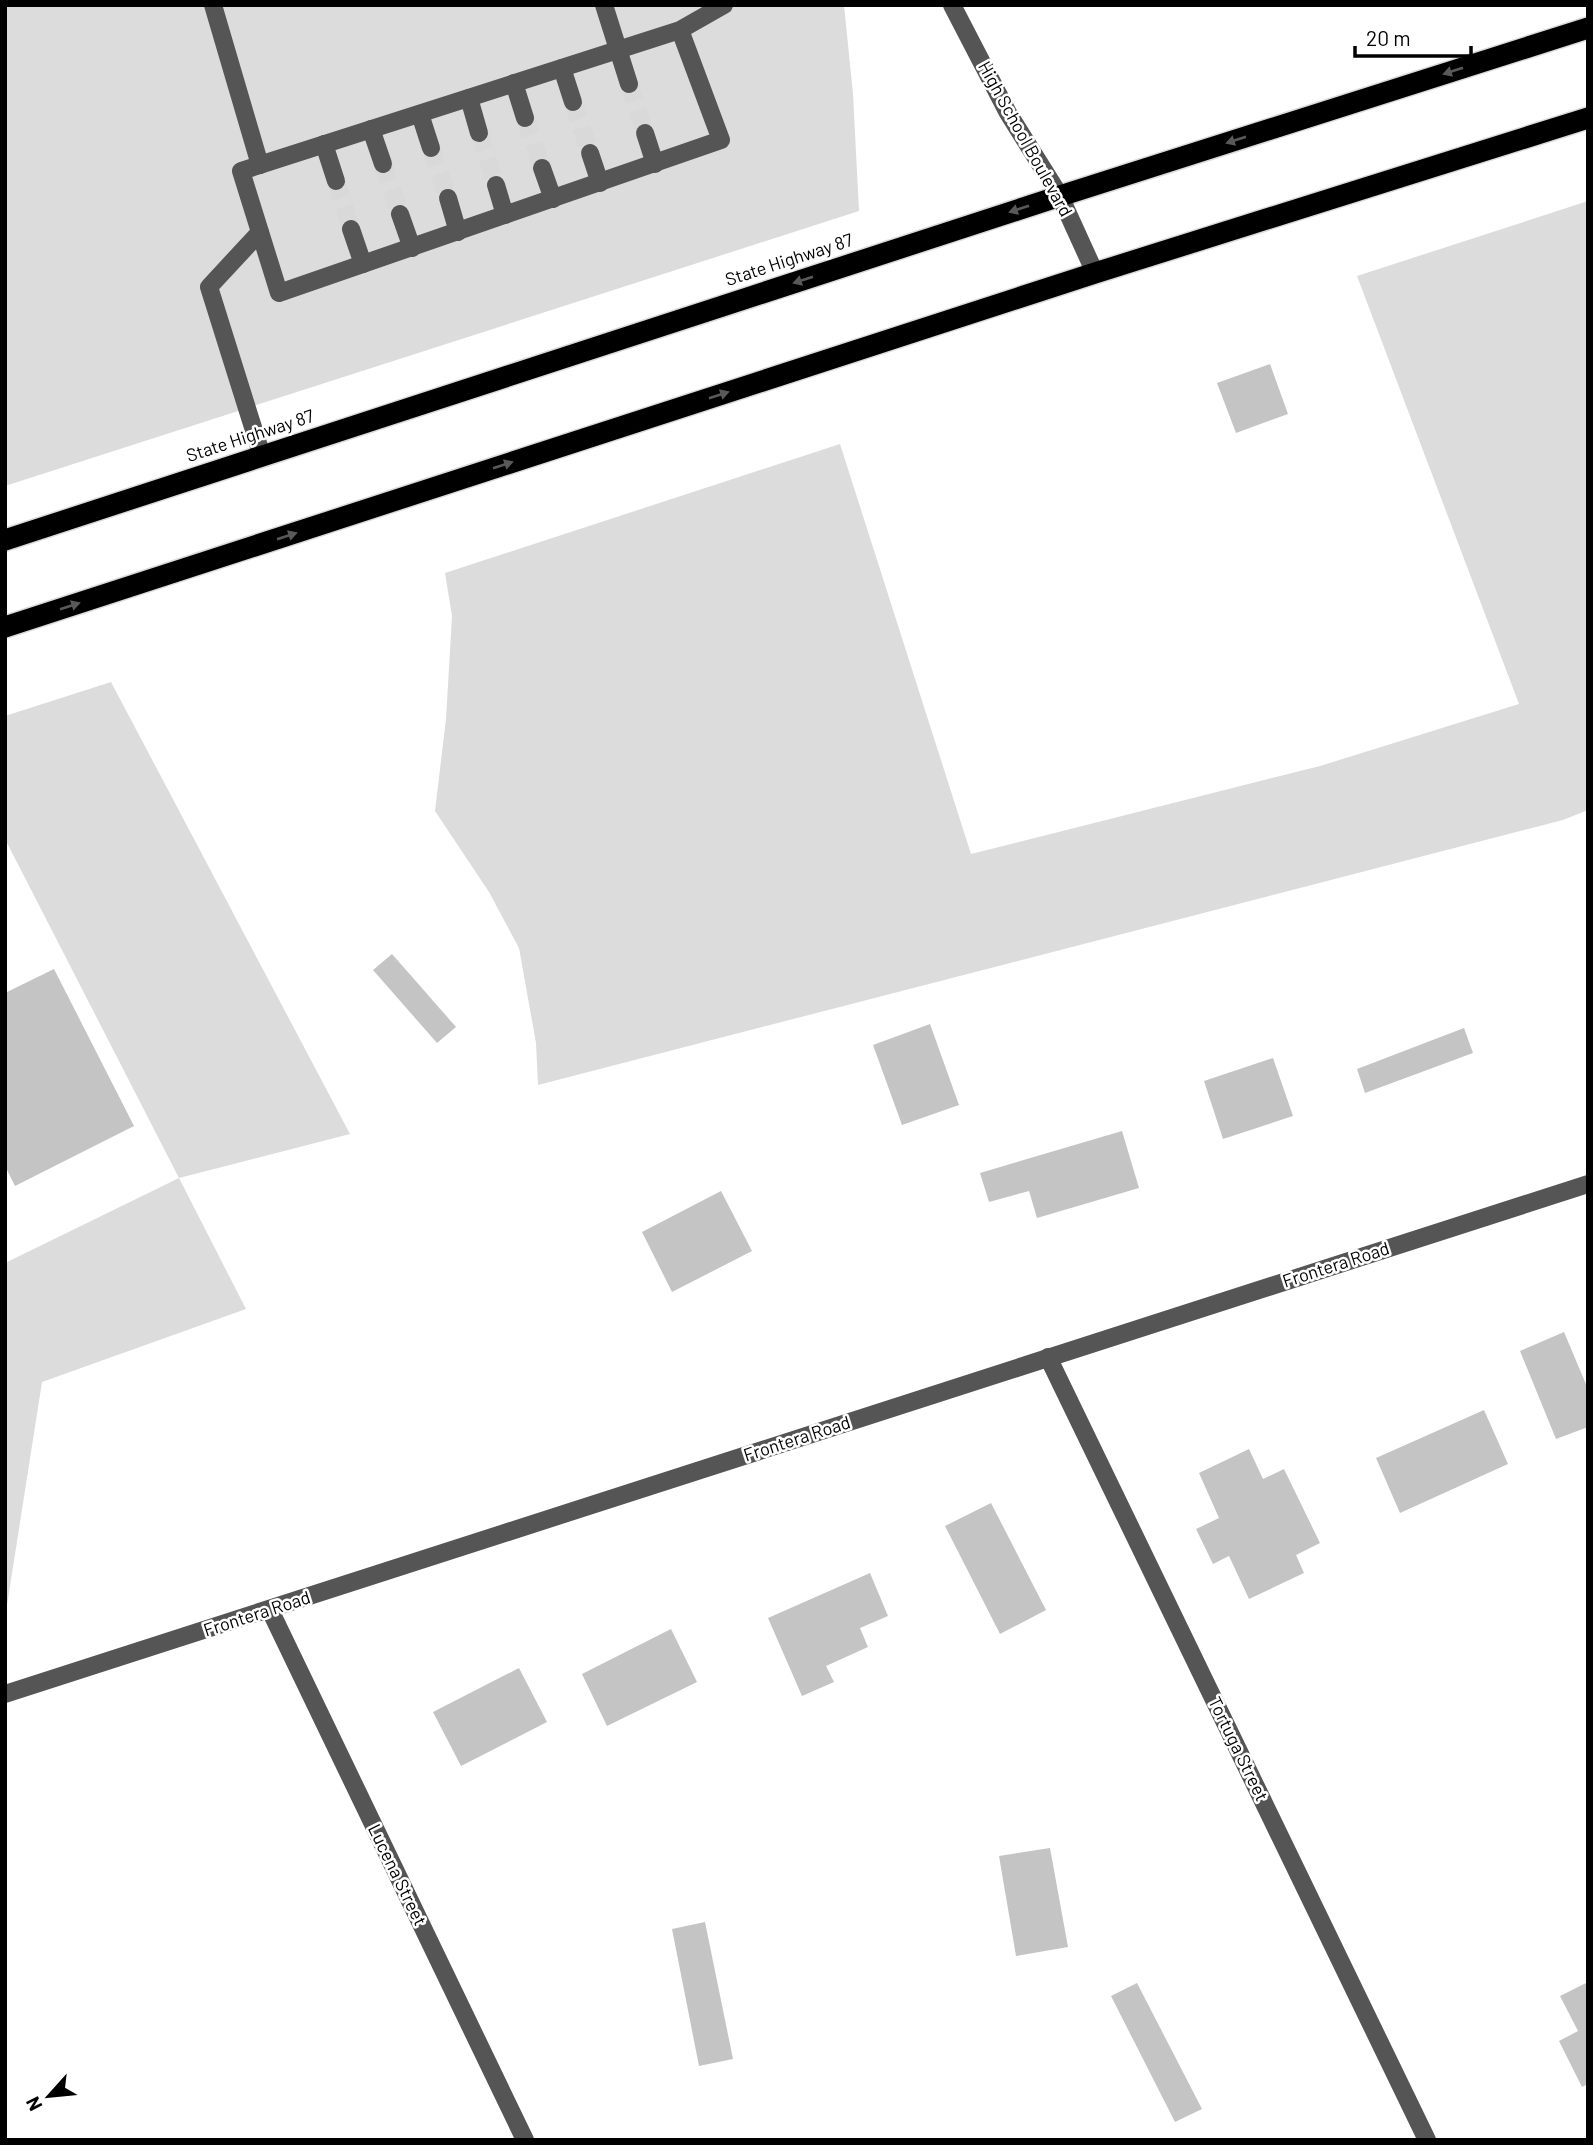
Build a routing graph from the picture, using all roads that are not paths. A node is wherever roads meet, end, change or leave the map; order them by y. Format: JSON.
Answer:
{"nodes":[{"id":1,"x":213,"y":5,"type":"edge"},
{"id":2,"x":604,"y":5,"type":"edge"},
{"id":3,"x":724,"y":5,"type":"edge"},
{"id":4,"x":952,"y":5,"type":"edge"},
{"id":5,"x":1588,"y":27,"type":"edge"},
{"id":6,"x":680,"y":30,"type":"junction"},
{"id":7,"x":618,"y":50,"type":"junction"},
{"id":8,"x":562,"y":68,"type":"junction"},
{"id":9,"x":514,"y":83,"type":"junction"},
{"id":10,"x":629,"y":84,"type":"tunnel mouth"},
{"id":11,"x":469,"y":98,"type":"junction"},
{"id":12,"x":573,"y":102,"type":"tunnel mouth"},
{"id":13,"x":420,"y":114,"type":"junction"},
{"id":14,"x":526,"y":118,"type":"tunnel mouth"},
{"id":15,"x":1588,"y":118,"type":"edge"},
{"id":16,"x":371,"y":129,"type":"junction"},
{"id":17,"x":479,"y":132,"type":"tunnel mouth"},
{"id":18,"x":645,"y":133,"type":"tunnel mouth"},
{"id":19,"x":324,"y":144,"type":"junction"},
{"id":20,"x":432,"y":148,"type":"tunnel mouth"},
{"id":21,"x":590,"y":153,"type":"tunnel mouth"},
{"id":22,"x":383,"y":164,"type":"tunnel mouth"},
{"id":23,"x":655,"y":164,"type":"junction"},
{"id":24,"x":260,"y":165,"type":"junction"},
{"id":25,"x":542,"y":168,"type":"tunnel mouth"},
{"id":26,"x":336,"y":181,"type":"tunnel mouth"},
{"id":27,"x":600,"y":183,"type":"junction"},
{"id":28,"x":496,"y":185,"type":"tunnel mouth"},
{"id":29,"x":1060,"y":196,"type":"junction"},
{"id":30,"x":448,"y":198,"type":"tunnel mouth"},
{"id":31,"x":553,"y":199,"type":"junction"},
{"id":32,"x":400,"y":214,"type":"tunnel mouth"},
{"id":33,"x":505,"y":215,"type":"junction"},
{"id":34,"x":351,"y":229,"type":"tunnel mouth"},
{"id":35,"x":260,"y":232,"type":"junction"},
{"id":36,"x":458,"y":232,"type":"junction"},
{"id":37,"x":412,"y":248,"type":"junction"},
{"id":38,"x":363,"y":264,"type":"junction"},
{"id":39,"x":1095,"y":273,"type":"junction"},
{"id":40,"x":262,"y":456,"type":"junction"},
{"id":41,"x":5,"y":540,"type":"edge"},
{"id":42,"x":5,"y":627,"type":"edge"},
{"id":43,"x":1588,"y":1184,"type":"edge"},
{"id":44,"x":1048,"y":1357,"type":"junction"},
{"id":45,"x":270,"y":1610,"type":"junction"},
{"id":46,"x":5,"y":1694,"type":"edge"},
{"id":47,"x":525,"y":2140,"type":"edge"},
{"id":48,"x":1427,"y":2140,"type":"edge"}],
"edges":[{"from":1,"to":24,"type":"street"},
{"from":2,"to":7,"type":"street"},
{"from":3,"to":6,"type":"street"},
{"from":4,"to":29,"type":"street","name":"High School Boulevard"},
{"from":5,"to":29,"type":"highway","name":"State Highway 87","one_way":true},
{"from":6,"to":7,"type":"street"},
{"from":6,"to":23,"type":"street"},
{"from":7,"to":8,"type":"street"},
{"from":7,"to":10,"type":"street"},
{"from":8,"to":9,"type":"street"},
{"from":8,"to":12,"type":"street"},
{"from":9,"to":11,"type":"street"},
{"from":9,"to":14,"type":"street"},
{"from":11,"to":13,"type":"street"},
{"from":11,"to":17,"type":"street"},
{"from":13,"to":16,"type":"street"},
{"from":13,"to":20,"type":"street"},
{"from":15,"to":39,"type":"highway"},
{"from":16,"to":19,"type":"street"},
{"from":16,"to":22,"type":"street"},
{"from":18,"to":23,"type":"street"},
{"from":19,"to":24,"type":"street"},
{"from":19,"to":26,"type":"street"},
{"from":21,"to":27,"type":"street"},
{"from":23,"to":27,"type":"street"},
{"from":24,"to":35,"type":"street"},
{"from":25,"to":31,"type":"street"},
{"from":27,"to":31,"type":"street"},
{"from":28,"to":33,"type":"street"},
{"from":29,"to":39,"type":"street","name":"High School Boulevard"},
{"from":29,"to":40,"type":"highway","name":"State Highway 87","one_way":true},
{"from":30,"to":36,"type":"street"},
{"from":31,"to":33,"type":"street"},
{"from":32,"to":37,"type":"street"},
{"from":33,"to":36,"type":"street"},
{"from":34,"to":38,"type":"street"},
{"from":35,"to":38,"type":"street"},
{"from":35,"to":40,"type":"street"},
{"from":36,"to":37,"type":"street"},
{"from":37,"to":38,"type":"street"},
{"from":42,"to":39,"type":"highway","one_way":true},
{"from":40,"to":41,"type":"highway","name":"State Highway 87"},
{"from":43,"to":44,"type":"street","name":"Frontera Road"},
{"from":44,"to":45,"type":"street","name":"Frontera Road"},
{"from":44,"to":48,"type":"street","name":"Tortuga Street"},
{"from":45,"to":46,"type":"street","name":"Frontera Road"},
{"from":45,"to":47,"type":"street","name":"Lucena Street"}]}
